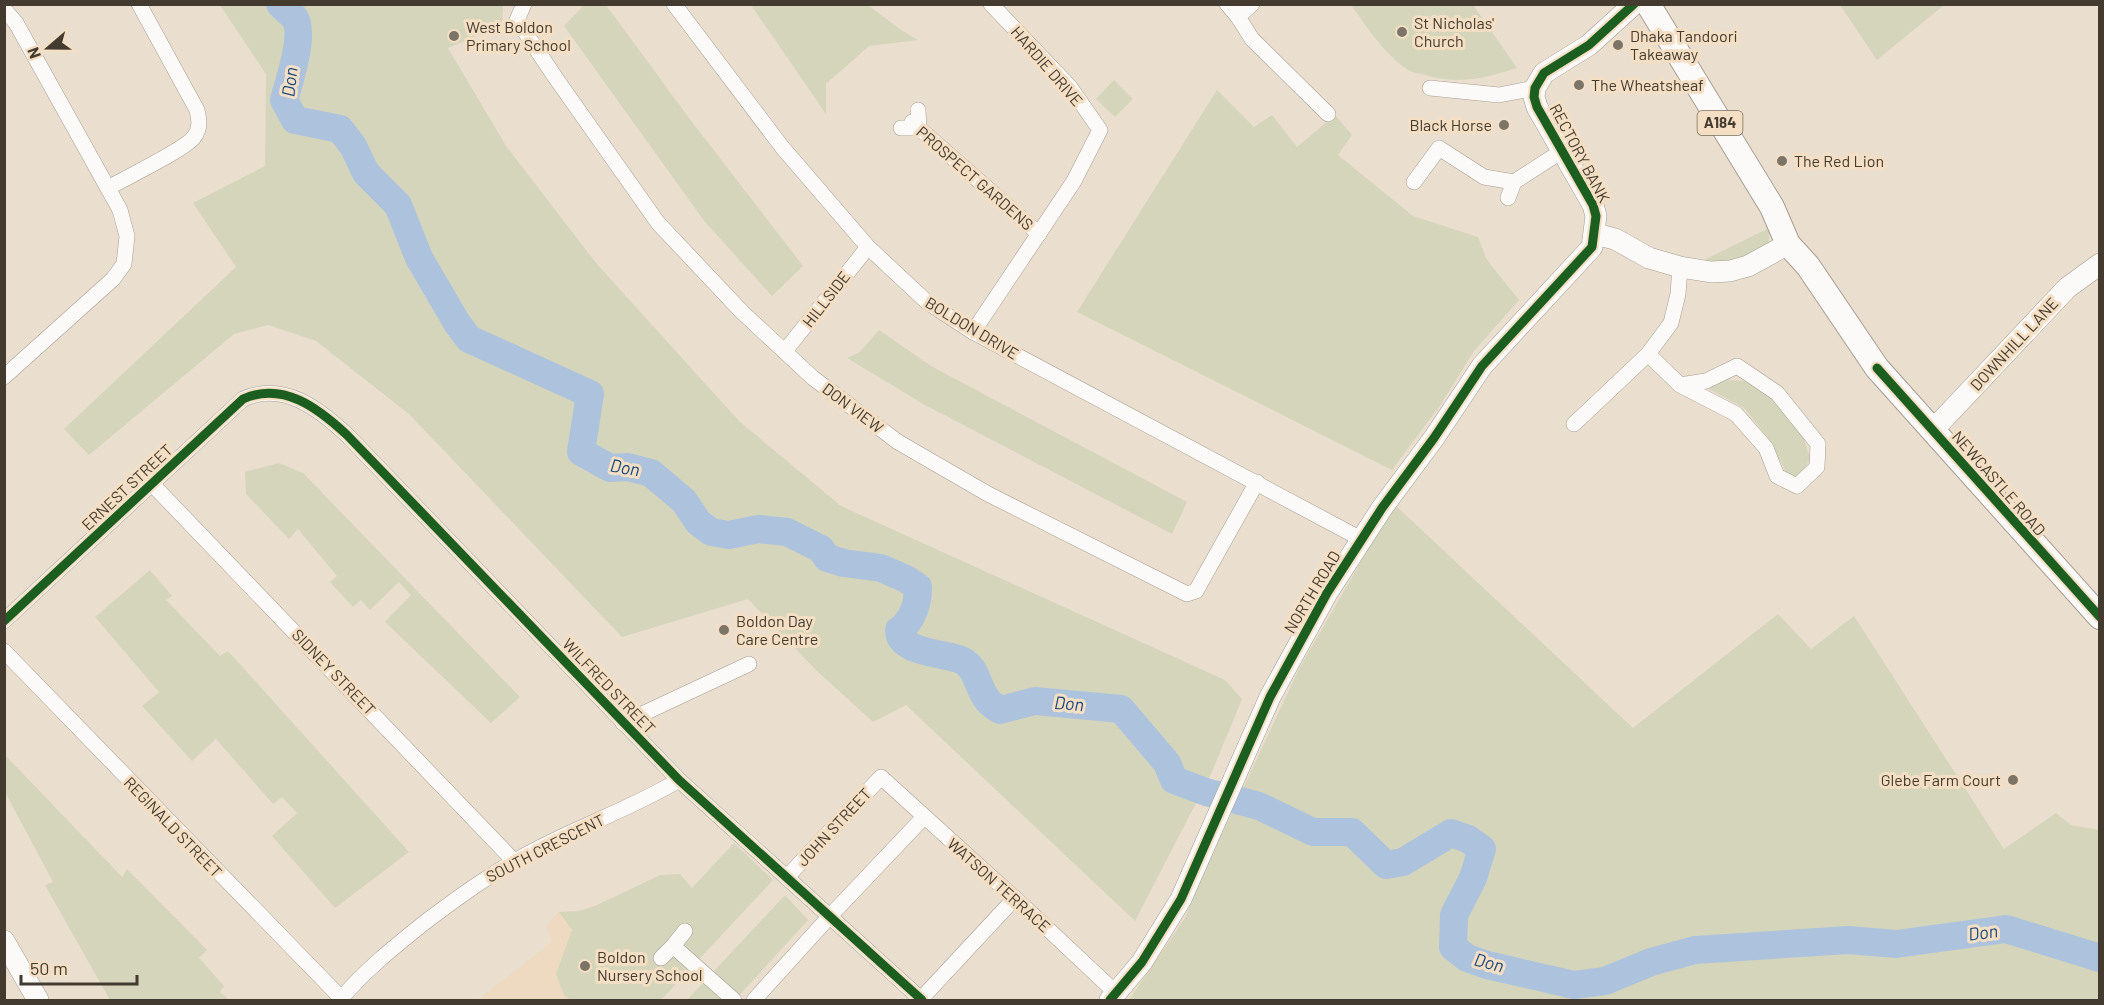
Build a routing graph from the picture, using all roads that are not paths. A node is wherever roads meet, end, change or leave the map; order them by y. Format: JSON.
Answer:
{"nodes":[{"id":1,"x":139,"y":4,"type":"edge"},
{"id":2,"x":524,"y":4,"type":"edge"},
{"id":3,"x":674,"y":4,"type":"edge"},
{"id":4,"x":991,"y":4,"type":"edge"},
{"id":5,"x":1227,"y":4,"type":"edge"},
{"id":6,"x":1252,"y":4,"type":"edge"},
{"id":7,"x":1634,"y":4,"type":"edge"},
{"id":8,"x":1648,"y":4,"type":"edge"},
{"id":9,"x":4,"y":9,"type":"edge"},
{"id":10,"x":1238,"y":17,"type":"junction"},
{"id":11,"x":1430,"y":88,"type":"dead end"},
{"id":12,"x":1535,"y":88,"type":"junction"},
{"id":13,"x":1328,"y":114,"type":"dead end"},
{"id":14,"x":912,"y":122,"type":"dead end"},
{"id":15,"x":1100,"y":130,"type":"joint"},
{"id":16,"x":1562,"y":151,"type":"junction"},
{"id":17,"x":1414,"y":182,"type":"dead end"},
{"id":18,"x":1514,"y":182,"type":"junction"},
{"id":19,"x":108,"y":188,"type":"junction"},
{"id":20,"x":1508,"y":198,"type":"dead end"},
{"id":21,"x":1039,"y":234,"type":"junction"},
{"id":22,"x":1595,"y":234,"type":"junction"},
{"id":23,"x":1788,"y":244,"type":"junction"},
{"id":24,"x":868,"y":247,"type":"junction"},
{"id":25,"x":2100,"y":264,"type":"edge"},
{"id":26,"x":1680,"y":267,"type":"junction"},
{"id":27,"x":973,"y":332,"type":"junction"},
{"id":28,"x":785,"y":351,"type":"junction"},
{"id":29,"x":1648,"y":354,"type":"junction"},
{"id":30,"x":4,"y":377,"type":"edge"},
{"id":31,"x":1680,"y":385,"type":"junction"},
{"id":32,"x":278,"y":392,"type":"joint"},
{"id":33,"x":1575,"y":424,"type":"dead end"},
{"id":34,"x":1933,"y":430,"type":"junction"},
{"id":35,"x":1257,"y":482,"type":"junction"},
{"id":36,"x":152,"y":484,"type":"junction"},
{"id":37,"x":1361,"y":539,"type":"junction"},
{"id":38,"x":2100,"y":617,"type":"edge"},
{"id":39,"x":4,"y":621,"type":"edge"},
{"id":40,"x":4,"y":651,"type":"edge"},
{"id":41,"x":749,"y":664,"type":"dead end"},
{"id":42,"x":623,"y":723,"type":"junction"},
{"id":43,"x":880,"y":777,"type":"joint"},
{"id":44,"x":679,"y":780,"type":"junction"},
{"id":45,"x":924,"y":817,"type":"junction"},
{"id":46,"x":514,"y":861,"type":"junction"},
{"id":47,"x":787,"y":877,"type":"junction"},
{"id":48,"x":1014,"y":898,"type":"junction"},
{"id":49,"x":830,"y":916,"type":"junction"},
{"id":50,"x":685,"y":931,"type":"dead end"},
{"id":51,"x":4,"y":941,"type":"edge"},
{"id":52,"x":673,"y":946,"type":"junction"},
{"id":53,"x":661,"y":958,"type":"dead end"},
{"id":54,"x":1113,"y":997,"type":"edge"},
{"id":55,"x":38,"y":1000,"type":"edge"},
{"id":56,"x":342,"y":1000,"type":"edge"},
{"id":57,"x":734,"y":1000,"type":"edge"},
{"id":58,"x":754,"y":1000,"type":"edge"},
{"id":59,"x":921,"y":1000,"type":"edge"}],
"edges":[{"from":1,"to":19,"type":"street"},
{"from":2,"to":28,"type":"street","name":"DON VIEW"},
{"from":3,"to":24,"type":"street","name":"BOLDON DRIVE"},
{"from":4,"to":15,"type":"street","name":"HARDIE DRIVE"},
{"from":5,"to":10,"type":"street"},
{"from":6,"to":10,"type":"street"},
{"from":7,"to":12,"type":"street"},
{"from":8,"to":23,"type":"main road","name":"NEWCASTLE ROAD","number":"A184"},
{"from":9,"to":19,"type":"street"},
{"from":10,"to":13,"type":"street"},
{"from":11,"to":12,"type":"street"},
{"from":12,"to":16,"type":"street","name":"RECTORY BANK"},
{"from":14,"to":21,"type":"street","name":"PROSPECT GARDENS"},
{"from":15,"to":21,"type":"street","name":"PROSPECT GARDENS"},
{"from":16,"to":18,"type":"street"},
{"from":16,"to":22,"type":"street","name":"RECTORY BANK"},
{"from":17,"to":18,"type":"street"},
{"from":18,"to":20,"type":"street"},
{"from":19,"to":30,"type":"street"},
{"from":21,"to":27,"type":"street","name":"PROSPECT GARDENS"},
{"from":22,"to":26,"type":"street"},
{"from":22,"to":37,"type":"street","name":"NORTH ROAD"},
{"from":23,"to":26,"type":"street"},
{"from":23,"to":34,"type":"main road","name":"NEWCASTLE ROAD","number":"A184"},
{"from":24,"to":27,"type":"street","name":"BOLDON DRIVE"},
{"from":24,"to":28,"type":"street","name":"HILLSIDE"},
{"from":25,"to":34,"type":"street","name":"DOWNHILL LANE"},
{"from":26,"to":29,"type":"street"},
{"from":27,"to":35,"type":"street","name":"BOLDON DRIVE"},
{"from":28,"to":35,"type":"street","name":"DON VIEW"},
{"from":29,"to":31,"type":"street"},
{"from":29,"to":33,"type":"street"},
{"from":31,"to":31,"type":"street"},
{"from":32,"to":36,"type":"street","name":"ERNEST STREET"},
{"from":32,"to":42,"type":"street","name":"WILFRED STREET"},
{"from":34,"to":38,"type":"main road","name":"NEWCASTLE ROAD","number":"A184"},
{"from":35,"to":37,"type":"street","name":"BOLDON DRIVE"},
{"from":36,"to":39,"type":"street","name":"ERNEST STREET"},
{"from":36,"to":46,"type":"street","name":"SIDNEY STREET"},
{"from":37,"to":54,"type":"street","name":"NORTH ROAD"},
{"from":40,"to":56,"type":"street","name":"REGINALD STREET"},
{"from":41,"to":42,"type":"street","name":"WILFRED STREET"},
{"from":42,"to":44,"type":"street","name":"WILFRED STREET"},
{"from":43,"to":45,"type":"street","name":"WATSON TERRACE"},
{"from":43,"to":47,"type":"street","name":"JOHN STREET"},
{"from":44,"to":46,"type":"street","name":"SOUTH CRESCENT"},
{"from":44,"to":47,"type":"street","name":"WILFRED STREET"},
{"from":45,"to":48,"type":"street","name":"WATSON TERRACE"},
{"from":45,"to":49,"type":"street"},
{"from":46,"to":56,"type":"street","name":"SOUTH CRESCENT"},
{"from":47,"to":49,"type":"street","name":"WILFRED STREET"},
{"from":48,"to":54,"type":"street","name":"WATSON TERRACE"},
{"from":48,"to":59,"type":"street"},
{"from":49,"to":58,"type":"street"},
{"from":49,"to":59,"type":"street","name":"WILFRED STREET"},
{"from":50,"to":52,"type":"street"},
{"from":51,"to":55,"type":"street"},
{"from":52,"to":53,"type":"street"},
{"from":52,"to":57,"type":"street"}]}
